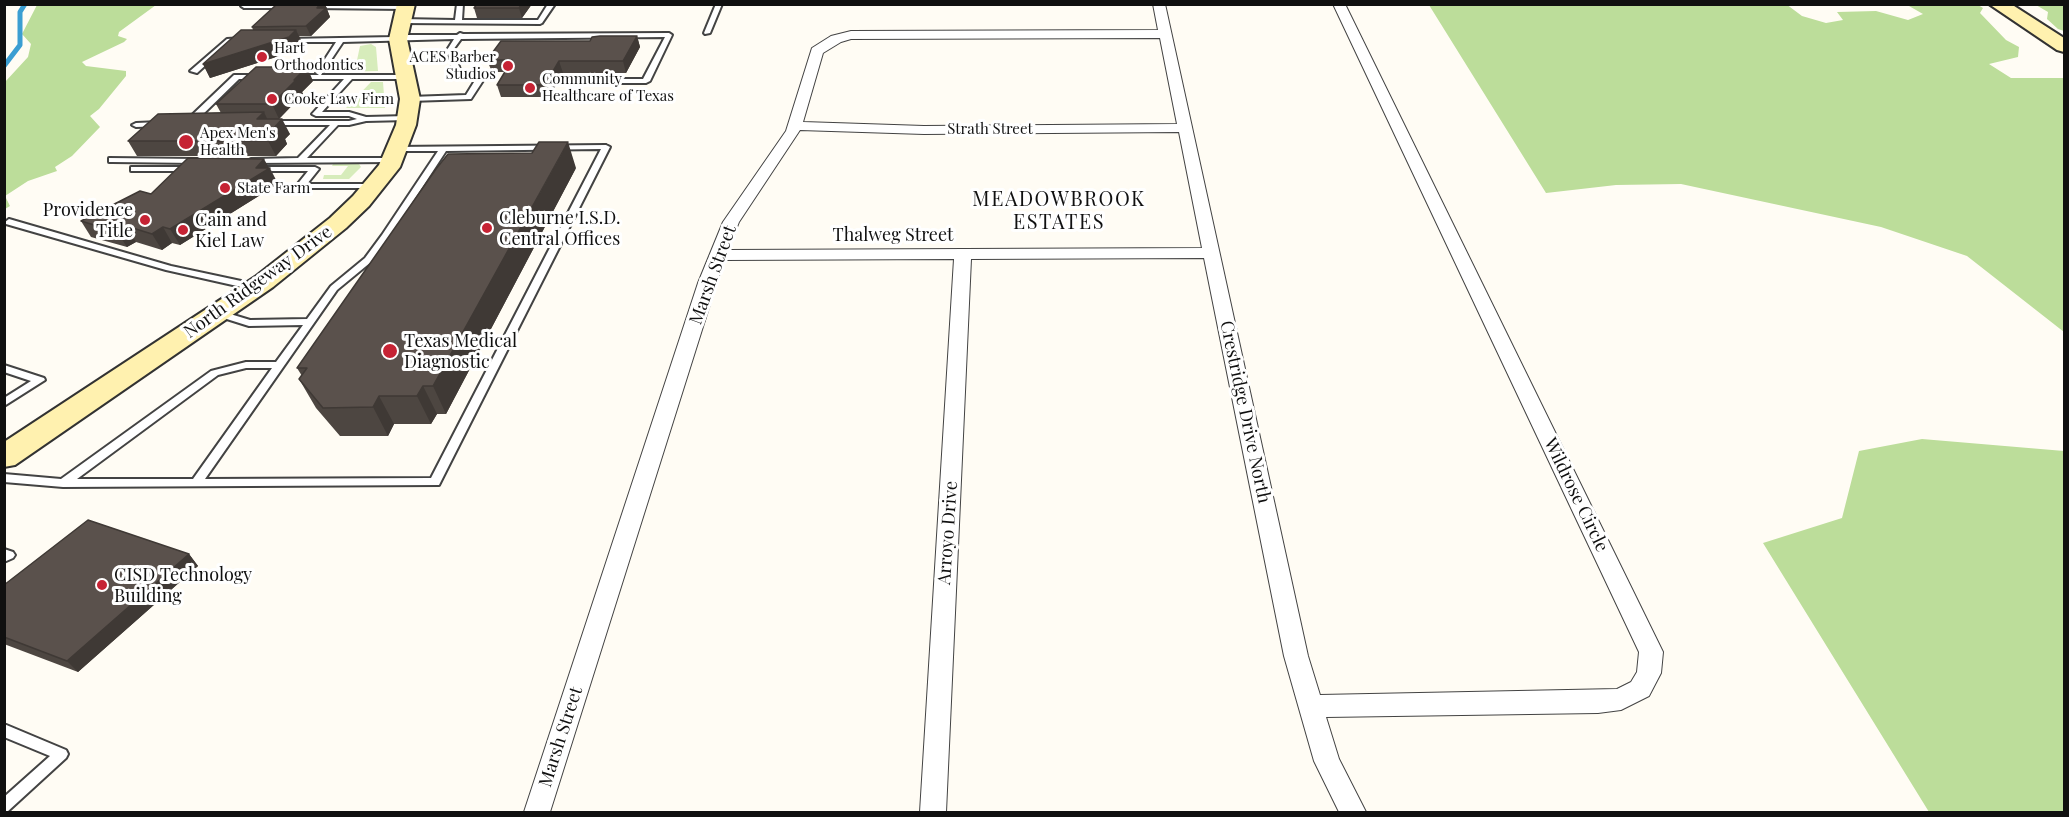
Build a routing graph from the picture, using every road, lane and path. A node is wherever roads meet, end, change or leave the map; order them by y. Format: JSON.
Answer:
{"nodes":[{"id":1,"x":246,"y":4,"type":"edge"},
{"id":2,"x":460,"y":4,"type":"edge"},
{"id":3,"x":552,"y":4,"type":"edge"},
{"id":4,"x":719,"y":4,"type":"edge"},
{"id":5,"x":1159,"y":4,"type":"edge"},
{"id":6,"x":1339,"y":4,"type":"edge"},
{"id":7,"x":1998,"y":4,"type":"edge"},
{"id":8,"x":362,"y":5,"type":"edge"},
{"id":9,"x":401,"y":22,"type":"edge"},
{"id":10,"x":458,"y":22,"type":"junction"},
{"id":11,"x":706,"y":33,"type":"dead end"},
{"id":12,"x":1165,"y":34,"type":"junction"},
{"id":13,"x":460,"y":35,"type":"junction"},
{"id":14,"x":340,"y":39,"type":"junction"},
{"id":15,"x":251,"y":40,"type":"edge"},
{"id":16,"x":273,"y":40,"type":"edge"},
{"id":17,"x":2064,"y":46,"type":"edge"},
{"id":18,"x":194,"y":71,"type":"dead end"},
{"id":19,"x":320,"y":72,"type":"dead end"},
{"id":20,"x":458,"y":75,"type":"dead end"},
{"id":21,"x":482,"y":76,"type":"dead end"},
{"id":22,"x":271,"y":77,"type":"edge"},
{"id":23,"x":293,"y":77,"type":"edge"},
{"id":24,"x":350,"y":77,"type":"junction"},
{"id":25,"x":578,"y":81,"type":"dead end"},
{"id":26,"x":408,"y":98,"type":"junction"},
{"id":27,"x":366,"y":119,"type":"junction"},
{"id":28,"x":207,"y":123,"type":"edge"},
{"id":29,"x":260,"y":123,"type":"edge"},
{"id":30,"x":336,"y":123,"type":"junction"},
{"id":31,"x":166,"y":124,"type":"edge"},
{"id":32,"x":136,"y":125,"type":"dead end"},
{"id":33,"x":795,"y":126,"type":"junction"},
{"id":34,"x":1185,"y":128,"type":"junction"},
{"id":35,"x":444,"y":148,"type":"junction"},
{"id":36,"x":395,"y":155,"type":"junction"},
{"id":37,"x":112,"y":160,"type":"dead end"},
{"id":38,"x":208,"y":161,"type":"edge"},
{"id":39,"x":300,"y":161,"type":"junction"},
{"id":40,"x":134,"y":169,"type":"dead end"},
{"id":41,"x":200,"y":169,"type":"edge"},
{"id":42,"x":373,"y":186,"type":"junction"},
{"id":43,"x":9,"y":222,"type":"dead end"},
{"id":44,"x":1212,"y":253,"type":"junction"},
{"id":45,"x":963,"y":254,"type":"junction"},
{"id":46,"x":718,"y":255,"type":"junction"},
{"id":47,"x":255,"y":287,"type":"junction"},
{"id":48,"x":217,"y":313,"type":"junction"},
{"id":49,"x":310,"y":322,"type":"junction"},
{"id":50,"x":278,"y":365,"type":"junction"},
{"id":51,"x":4,"y":368,"type":"edge"},
{"id":52,"x":4,"y":403,"type":"edge"},
{"id":53,"x":8,"y":450,"type":"edge"},
{"id":54,"x":4,"y":478,"type":"edge"},
{"id":55,"x":197,"y":481,"type":"junction"},
{"id":56,"x":63,"y":483,"type":"junction"},
{"id":57,"x":4,"y":554,"type":"edge"},
{"id":58,"x":4,"y":558,"type":"edge"},
{"id":59,"x":1311,"y":706,"type":"junction"},
{"id":60,"x":4,"y":730,"type":"edge"},
{"id":61,"x":4,"y":807,"type":"edge"},
{"id":62,"x":537,"y":813,"type":"edge"},
{"id":63,"x":933,"y":813,"type":"edge"},
{"id":64,"x":1353,"y":813,"type":"edge"}],
"edges":[{"from":1,"to":8,"type":"lane"},
{"from":2,"to":10,"type":"lane"},
{"from":3,"to":10,"type":"lane"},
{"from":4,"to":11,"type":"lane"},
{"from":5,"to":12,"type":"street","name":"Crestridge Drive North"},
{"from":6,"to":59,"type":"street","name":"Wildrose Circle"},
{"from":7,"to":17,"type":"street"},
{"from":8,"to":9,"type":"lane"},
{"from":9,"to":10,"type":"lane"},
{"from":9,"to":13,"type":"lane"},
{"from":9,"to":14,"type":"lane"},
{"from":9,"to":26,"type":"street"},
{"from":12,"to":33,"type":"street","name":"Marsh Street"},
{"from":12,"to":34,"type":"street","name":"Crestridge Drive North"},
{"from":13,"to":20,"type":"lane"},
{"from":13,"to":25,"type":"lane"},
{"from":14,"to":16,"type":"lane"},
{"from":14,"to":19,"type":"lane"},
{"from":15,"to":18,"type":"lane"},
{"from":21,"to":26,"type":"lane"},
{"from":22,"to":28,"type":"lane"},
{"from":23,"to":24,"type":"lane"},
{"from":24,"to":26,"type":"lane"},
{"from":24,"to":27,"type":"lane"},
{"from":26,"to":27,"type":"lane"},
{"from":26,"to":36,"type":"street","name":"North Ridgeway Drive"},
{"from":27,"to":30,"type":"lane"},
{"from":29,"to":30,"type":"lane"},
{"from":30,"to":39,"type":"lane"},
{"from":31,"to":32,"type":"lane"},
{"from":33,"to":34,"type":"street","name":"Strath Street"},
{"from":33,"to":46,"type":"street","name":"Marsh Street"},
{"from":34,"to":44,"type":"street","name":"Crestridge Drive North"},
{"from":35,"to":36,"type":"lane"},
{"from":35,"to":49,"type":"lane"},
{"from":35,"to":55,"type":"lane"},
{"from":36,"to":39,"type":"lane"},
{"from":36,"to":42,"type":"street","name":"North Ridgeway Drive"},
{"from":37,"to":38,"type":"lane"},
{"from":39,"to":42,"type":"lane"},
{"from":40,"to":41,"type":"lane"},
{"from":42,"to":47,"type":"street","name":"North Ridgeway Drive"},
{"from":43,"to":47,"type":"lane"},
{"from":44,"to":45,"type":"street","name":"Thalweg Street"},
{"from":44,"to":59,"type":"street","name":"Crestridge Drive North"},
{"from":45,"to":46,"type":"street","name":"Thalweg Street"},
{"from":45,"to":63,"type":"street","name":"Arroyo Drive"},
{"from":46,"to":62,"type":"street","name":"Marsh Street"},
{"from":47,"to":48,"type":"street","name":"North Ridgeway Drive"},
{"from":48,"to":49,"type":"lane"},
{"from":48,"to":53,"type":"street","name":"North Ridgeway Drive"},
{"from":49,"to":50,"type":"lane"},
{"from":50,"to":55,"type":"lane"},
{"from":50,"to":56,"type":"lane"},
{"from":51,"to":52,"type":"lane"},
{"from":54,"to":56,"type":"lane"},
{"from":55,"to":56,"type":"lane"},
{"from":57,"to":58,"type":"lane"},
{"from":59,"to":64,"type":"street","name":"Crestridge Drive North"},
{"from":60,"to":61,"type":"lane"}]}
